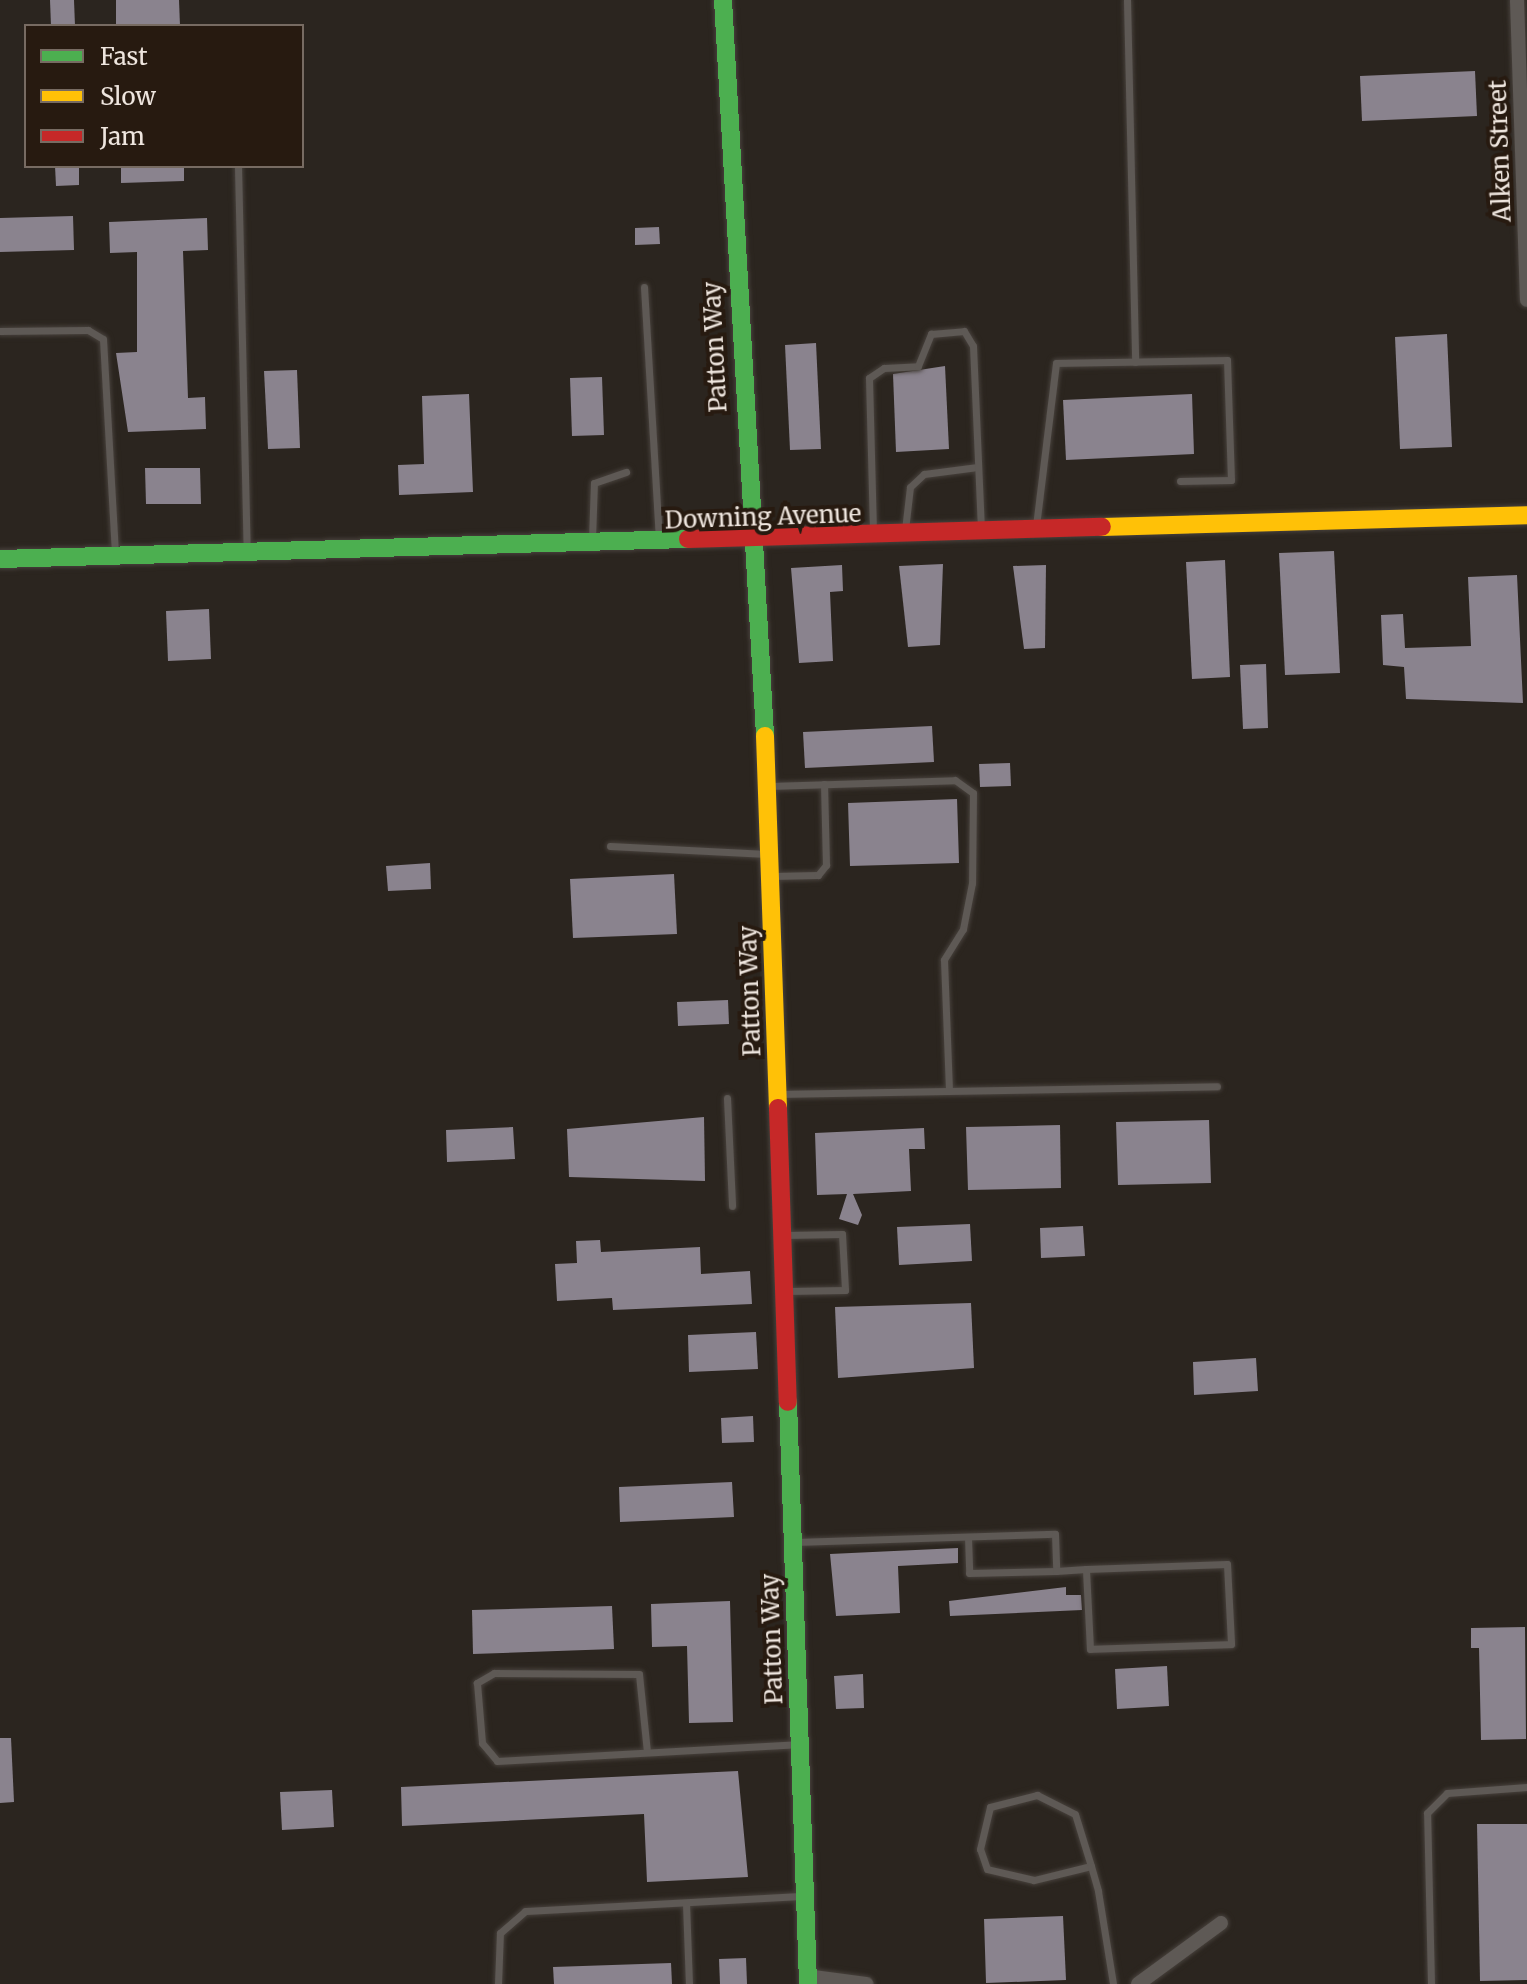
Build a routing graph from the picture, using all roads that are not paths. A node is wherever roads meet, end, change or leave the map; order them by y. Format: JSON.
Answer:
{"nodes":[{"id":1,"x":723,"y":0,"type":"edge"},
{"id":2,"x":1127,"y":0,"type":"edge"},
{"id":3,"x":1520,"y":4,"type":"edge"},
{"id":4,"x":1525,"y":157,"type":"edge"},
{"id":5,"x":238,"y":168,"type":"edge"},
{"id":6,"x":1526,"y":221,"type":"edge"},
{"id":7,"x":1526,"y":258,"type":"edge"},
{"id":8,"x":644,"y":287,"type":"dead end"},
{"id":9,"x":1527,"y":300,"type":"edge"},
{"id":10,"x":0,"y":331,"type":"edge"},
{"id":11,"x":1135,"y":362,"type":"junction"},
{"id":12,"x":978,"y":467,"type":"junction"},
{"id":13,"x":626,"y":472,"type":"dead end"},
{"id":14,"x":1180,"y":481,"type":"dead end"},
{"id":15,"x":1527,"y":515,"type":"edge"},
{"id":16,"x":1036,"y":532,"type":"junction"},
{"id":17,"x":981,"y":534,"type":"junction"},
{"id":18,"x":905,"y":536,"type":"junction"},
{"id":19,"x":873,"y":537,"type":"junction"},
{"id":20,"x":758,"y":541,"type":"junction"},
{"id":21,"x":660,"y":544,"type":"junction"},
{"id":22,"x":592,"y":545,"type":"junction"},
{"id":23,"x":247,"y":553,"type":"junction"},
{"id":24,"x":115,"y":556,"type":"junction"},
{"id":25,"x":0,"y":559,"type":"edge"},
{"id":26,"x":824,"y":784,"type":"junction"},
{"id":27,"x":767,"y":786,"type":"junction"},
{"id":28,"x":610,"y":846,"type":"dead end"},
{"id":29,"x":769,"y":854,"type":"junction"},
{"id":30,"x":770,"y":876,"type":"junction"},
{"id":31,"x":1217,"y":1086,"type":"dead end"},
{"id":32,"x":949,"y":1091,"type":"junction"},
{"id":33,"x":777,"y":1094,"type":"junction"},
{"id":34,"x":727,"y":1098,"type":"dead end"},
{"id":35,"x":732,"y":1206,"type":"dead end"},
{"id":36,"x":782,"y":1235,"type":"junction"},
{"id":37,"x":784,"y":1292,"type":"junction"},
{"id":38,"x":968,"y":1537,"type":"junction"},
{"id":39,"x":793,"y":1542,"type":"junction"},
{"id":40,"x":1086,"y":1569,"type":"junction"},
{"id":41,"x":1056,"y":1571,"type":"junction"},
{"id":42,"x":799,"y":1744,"type":"junction"},
{"id":43,"x":647,"y":1752,"type":"junction"},
{"id":44,"x":1527,"y":1787,"type":"edge"},
{"id":45,"x":1091,"y":1866,"type":"junction"},
{"id":46,"x":805,"y":1896,"type":"junction"},
{"id":47,"x":686,"y":1903,"type":"junction"},
{"id":48,"x":1221,"y":1923,"type":"dead end"},
{"id":49,"x":808,"y":1980,"type":"edge"},
{"id":50,"x":498,"y":1984,"type":"edge"},
{"id":51,"x":689,"y":1984,"type":"edge"},
{"id":52,"x":866,"y":1984,"type":"edge"},
{"id":53,"x":1113,"y":1984,"type":"edge"},
{"id":54,"x":1138,"y":1984,"type":"edge"},
{"id":55,"x":1431,"y":1984,"type":"edge"}],
"edges":[{"from":1,"to":20,"type":"street","name":"Patton Way"},
{"from":2,"to":11,"type":"lane"},
{"from":3,"to":4,"type":"street","name":"Alken Street"},
{"from":4,"to":6,"type":"street","name":"Alken Street"},
{"from":5,"to":23,"type":"lane"},
{"from":6,"to":7,"type":"street","name":"Alken Street"},
{"from":7,"to":9,"type":"street","name":"Alken Street"},
{"from":8,"to":21,"type":"lane"},
{"from":10,"to":24,"type":"lane"},
{"from":11,"to":14,"type":"lane"},
{"from":11,"to":16,"type":"lane"},
{"from":12,"to":17,"type":"lane"},
{"from":12,"to":18,"type":"lane"},
{"from":12,"to":19,"type":"lane"},
{"from":13,"to":22,"type":"lane"},
{"from":15,"to":16,"type":"street","name":"Downing Avenue"},
{"from":16,"to":17,"type":"street","name":"Downing Avenue"},
{"from":17,"to":18,"type":"street","name":"Downing Avenue"},
{"from":18,"to":19,"type":"street","name":"Downing Avenue"},
{"from":19,"to":20,"type":"street","name":"Downing Avenue"},
{"from":20,"to":21,"type":"street","name":"Downing Avenue"},
{"from":20,"to":27,"type":"street","name":"Patton Way"},
{"from":21,"to":22,"type":"street","name":"Downing Avenue"},
{"from":22,"to":23,"type":"street","name":"Downing Avenue"},
{"from":23,"to":24,"type":"street","name":"Downing Avenue"},
{"from":24,"to":25,"type":"street","name":"Downing Avenue"},
{"from":26,"to":27,"type":"lane"},
{"from":26,"to":30,"type":"lane"},
{"from":26,"to":32,"type":"lane"},
{"from":27,"to":29,"type":"street","name":"Patton Way"},
{"from":28,"to":29,"type":"lane"},
{"from":29,"to":30,"type":"street","name":"Patton Way"},
{"from":30,"to":33,"type":"street","name":"Patton Way"},
{"from":31,"to":32,"type":"lane"},
{"from":32,"to":33,"type":"lane"},
{"from":33,"to":36,"type":"street","name":"Patton Way"},
{"from":34,"to":35,"type":"lane"},
{"from":36,"to":37,"type":"street","name":"Patton Way"},
{"from":36,"to":37,"type":"lane"},
{"from":37,"to":39,"type":"street","name":"Patton Way"},
{"from":38,"to":39,"type":"lane"},
{"from":38,"to":41,"type":"lane"},
{"from":38,"to":41,"type":"lane"},
{"from":39,"to":42,"type":"street","name":"Patton Way"},
{"from":40,"to":40,"type":"lane"},
{"from":40,"to":41,"type":"lane"},
{"from":42,"to":43,"type":"lane"},
{"from":42,"to":46,"type":"street","name":"Patton Way"},
{"from":43,"to":43,"type":"lane"},
{"from":44,"to":55,"type":"lane"},
{"from":45,"to":45,"type":"lane"},
{"from":45,"to":53,"type":"lane"},
{"from":46,"to":47,"type":"lane"},
{"from":46,"to":49,"type":"street","name":"Patton Way"},
{"from":47,"to":50,"type":"lane"},
{"from":47,"to":51,"type":"lane"},
{"from":48,"to":54,"type":"street"},
{"from":49,"to":52,"type":"street"}]}
